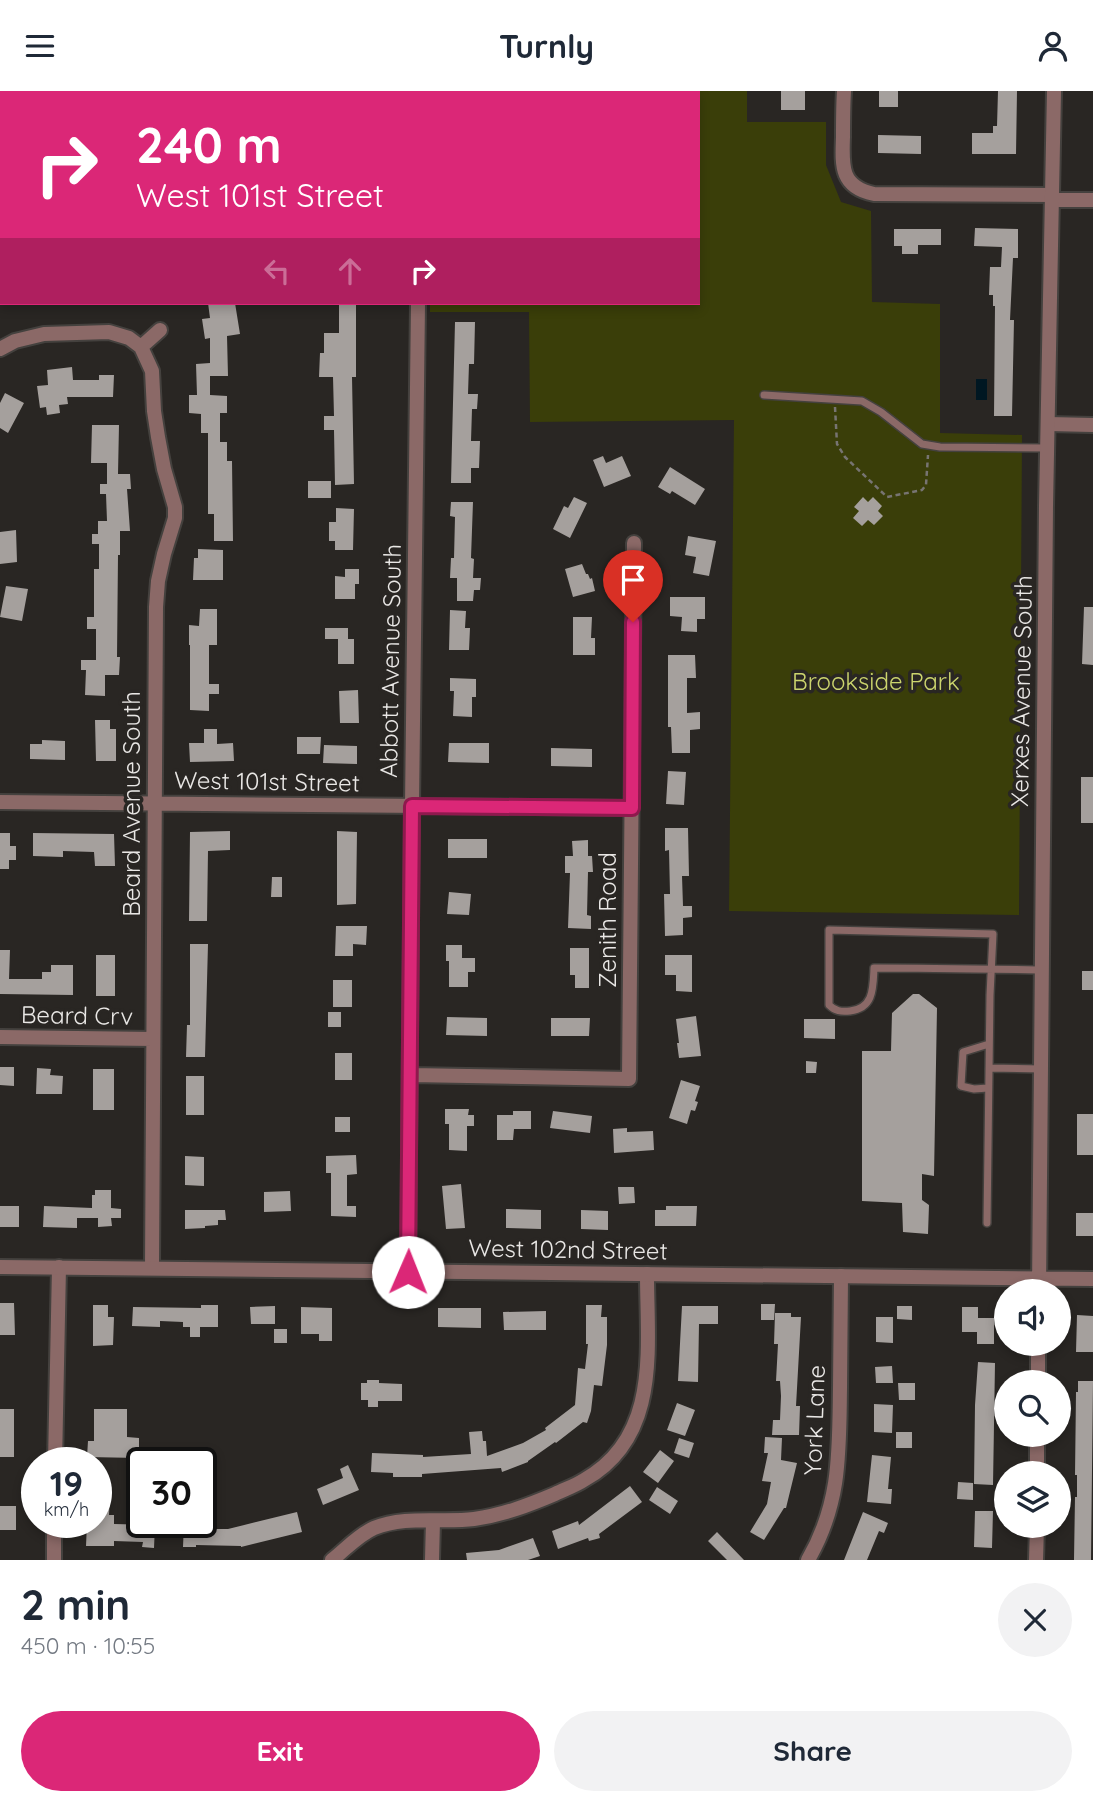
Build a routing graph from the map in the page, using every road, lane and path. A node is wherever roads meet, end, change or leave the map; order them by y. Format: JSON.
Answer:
{"nodes":[{"id":1,"x":844,"y":91,"type":"edge"},
{"id":2,"x":1054,"y":91,"type":"edge"},
{"id":3,"x":1052,"y":197,"type":"junction"},
{"id":4,"x":1093,"y":199,"type":"edge"},
{"id":5,"x":418,"y":305,"type":"edge"},
{"id":6,"x":160,"y":330,"type":"dead end"},
{"id":7,"x":141,"y":347,"type":"junction"},
{"id":8,"x":0,"y":349,"type":"edge"},
{"id":9,"x":764,"y":395,"type":"dead end"},
{"id":10,"x":834,"y":400,"type":"junction"},
{"id":11,"x":1048,"y":424,"type":"junction"},
{"id":12,"x":1093,"y":425,"type":"edge"},
{"id":13,"x":929,"y":445,"type":"junction"},
{"id":14,"x":1048,"y":447,"type":"junction"},
{"id":15,"x":634,"y":543,"type":"dead end"},
{"id":16,"x":0,"y":801,"type":"edge"},
{"id":17,"x":155,"y":804,"type":"junction"},
{"id":18,"x":412,"y":806,"type":"junction"},
{"id":19,"x":632,"y":808,"type":"junction"},
{"id":20,"x":991,"y":969,"type":"junction"},
{"id":21,"x":1042,"y":970,"type":"junction"},
{"id":22,"x":0,"y":1037,"type":"edge"},
{"id":23,"x":153,"y":1039,"type":"junction"},
{"id":24,"x":989,"y":1044,"type":"junction"},
{"id":25,"x":989,"y":1068,"type":"junction"},
{"id":26,"x":1041,"y":1069,"type":"junction"},
{"id":27,"x":411,"y":1075,"type":"junction"},
{"id":28,"x":988,"y":1088,"type":"junction"},
{"id":29,"x":987,"y":1223,"type":"dead end"},
{"id":30,"x":0,"y":1267,"type":"edge"},
{"id":31,"x":59,"y":1267,"type":"junction"},
{"id":32,"x":152,"y":1268,"type":"junction"},
{"id":33,"x":408,"y":1272,"type":"junction"},
{"id":34,"x":647,"y":1274,"type":"junction"},
{"id":35,"x":841,"y":1276,"type":"junction"},
{"id":36,"x":1039,"y":1279,"type":"edge"},
{"id":37,"x":1093,"y":1279,"type":"edge"},
{"id":38,"x":1071,"y":1281,"type":"edge"},
{"id":39,"x":994,"y":1283,"type":"edge"},
{"id":40,"x":55,"y":1447,"type":"edge"},
{"id":41,"x":433,"y":1521,"type":"junction"},
{"id":42,"x":54,"y":1538,"type":"edge"},
{"id":43,"x":1037,"y":1538,"type":"edge"},
{"id":44,"x":54,"y":1560,"type":"edge"},
{"id":45,"x":332,"y":1560,"type":"edge"},
{"id":46,"x":432,"y":1560,"type":"edge"},
{"id":47,"x":808,"y":1560,"type":"edge"},
{"id":48,"x":1036,"y":1560,"type":"edge"}],
"edges":[{"from":1,"to":3,"type":"street"},
{"from":2,"to":3,"type":"street","name":"Xerxes Avenue South"},
{"from":3,"to":4,"type":"street"},
{"from":3,"to":11,"type":"street","name":"Xerxes Avenue South"},
{"from":5,"to":18,"type":"street","name":"Abbott Avenue South"},
{"from":6,"to":7,"type":"street"},
{"from":7,"to":8,"type":"street"},
{"from":7,"to":17,"type":"street","name":"Beard Avenue South"},
{"from":9,"to":10,"type":"lane"},
{"from":10,"to":13,"type":"lane"},
{"from":10,"to":13,"type":"path"},
{"from":11,"to":12,"type":"street"},
{"from":11,"to":14,"type":"street","name":"Xerxes Avenue South"},
{"from":13,"to":14,"type":"lane"},
{"from":14,"to":21,"type":"street","name":"Xerxes Avenue South"},
{"from":15,"to":19,"type":"street","name":"Zenith Road"},
{"from":16,"to":17,"type":"street"},
{"from":17,"to":18,"type":"street","name":"West 101st Street"},
{"from":17,"to":23,"type":"street","name":"Beard Avenue South"},
{"from":18,"to":19,"type":"street","name":"West 101st Street"},
{"from":18,"to":27,"type":"street","name":"Abbott Avenue South"},
{"from":19,"to":27,"type":"street","name":"Zenith Road"},
{"from":20,"to":20,"type":"lane"},
{"from":20,"to":21,"type":"lane"},
{"from":20,"to":24,"type":"lane"},
{"from":21,"to":26,"type":"street","name":"Xerxes Avenue South"},
{"from":22,"to":23,"type":"street","name":"Beard Crv"},
{"from":23,"to":32,"type":"street","name":"Beard Avenue South"},
{"from":24,"to":25,"type":"lane"},
{"from":24,"to":28,"type":"lane"},
{"from":25,"to":26,"type":"lane"},
{"from":25,"to":28,"type":"lane"},
{"from":26,"to":36,"type":"street","name":"Xerxes Avenue South"},
{"from":27,"to":33,"type":"street","name":"Abbott Avenue South"},
{"from":28,"to":29,"type":"lane"},
{"from":30,"to":31,"type":"street","name":"West 102nd Street"},
{"from":31,"to":32,"type":"street","name":"West 102nd Street"},
{"from":31,"to":40,"type":"street"},
{"from":32,"to":33,"type":"street","name":"West 102nd Street"},
{"from":33,"to":34,"type":"street","name":"West 102nd Street"},
{"from":34,"to":35,"type":"street","name":"West 102nd Street"},
{"from":34,"to":41,"type":"street"},
{"from":35,"to":39,"type":"street","name":"West 102nd Street"},
{"from":35,"to":47,"type":"street","name":"York Lane"},
{"from":37,"to":38,"type":"street","name":"West 102nd Street"},
{"from":41,"to":45,"type":"street"},
{"from":41,"to":46,"type":"street"},
{"from":42,"to":44,"type":"street"},
{"from":43,"to":48,"type":"street"}]}
